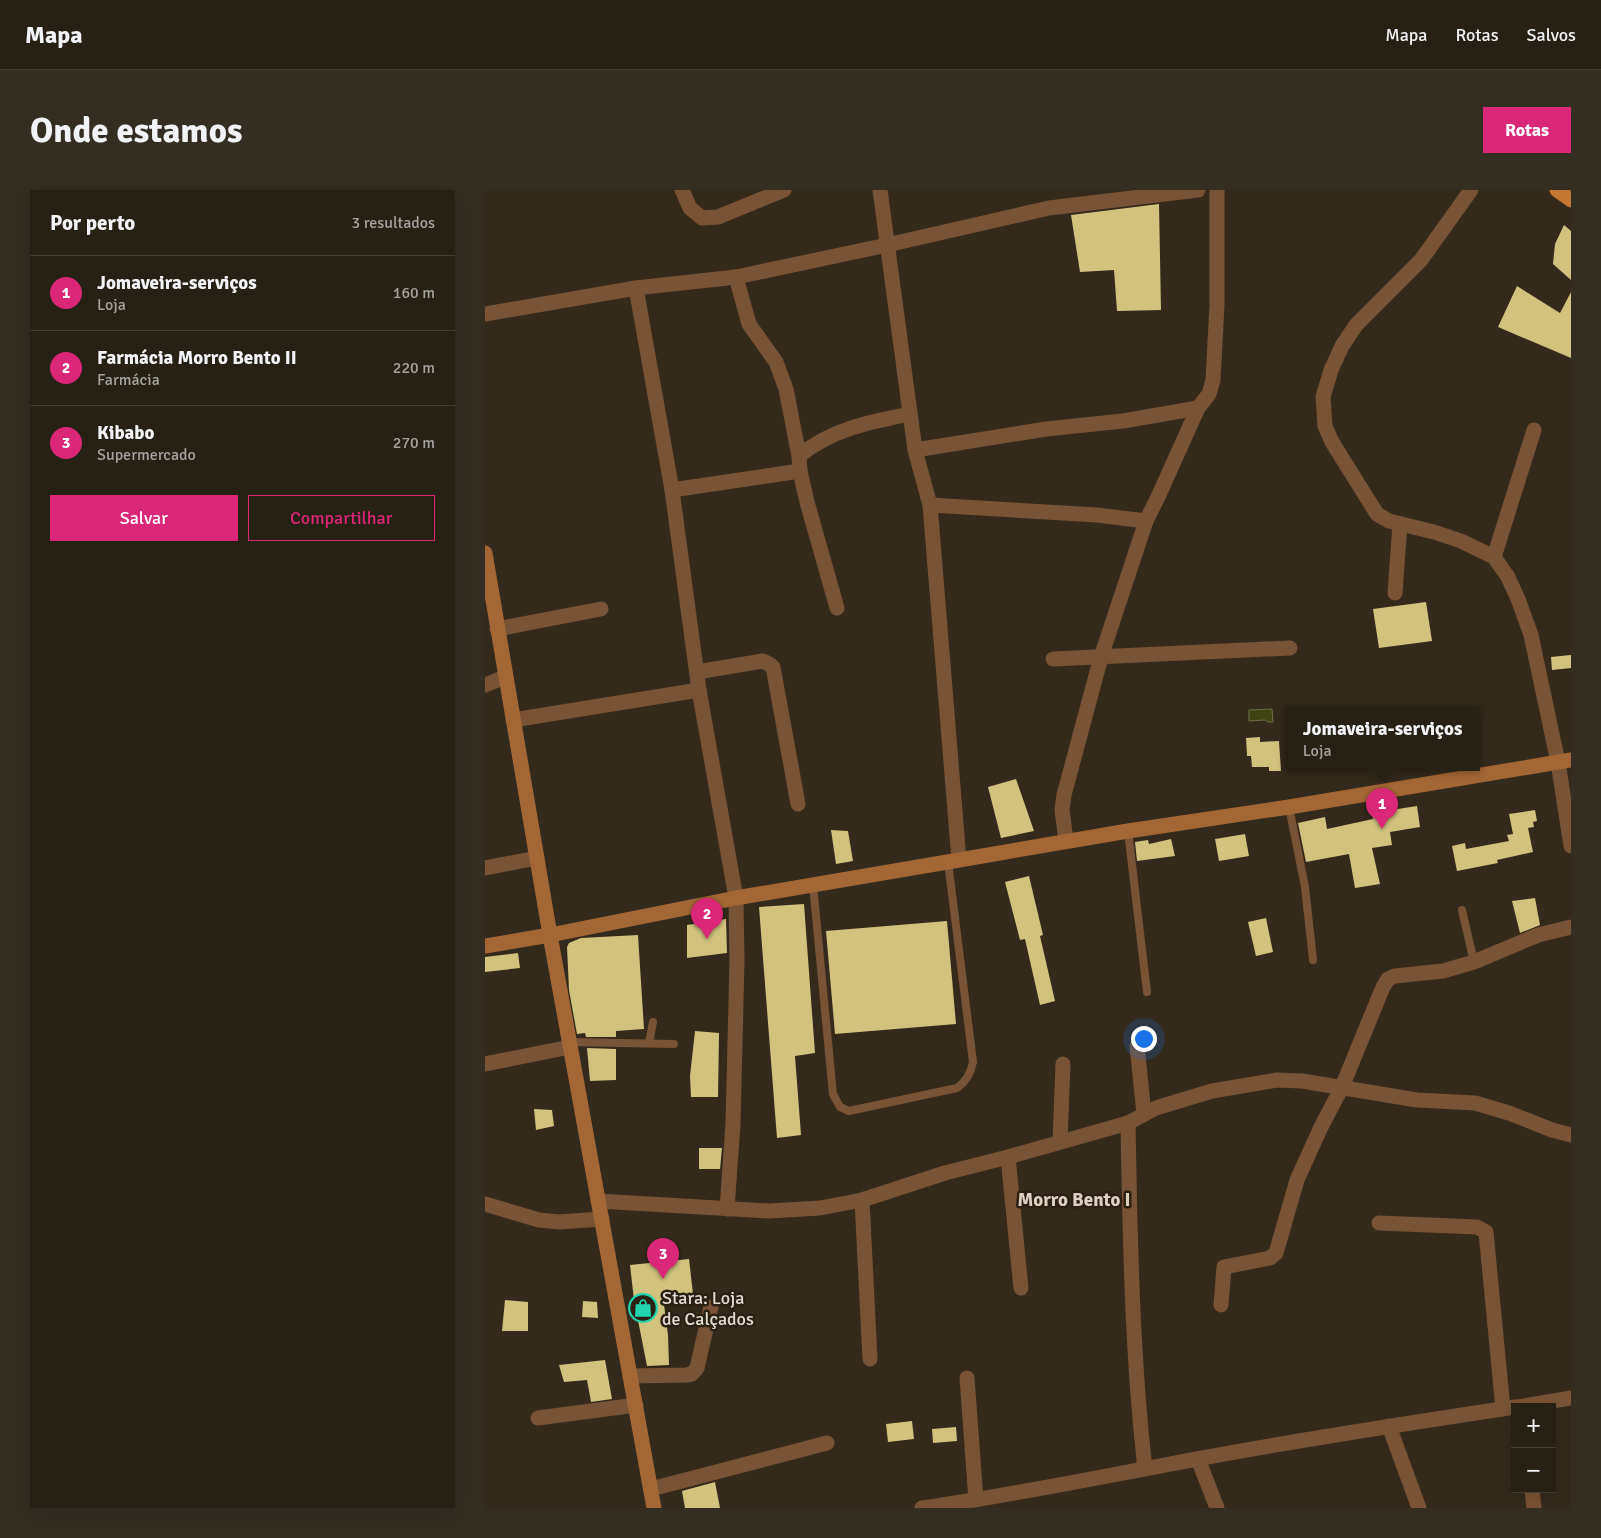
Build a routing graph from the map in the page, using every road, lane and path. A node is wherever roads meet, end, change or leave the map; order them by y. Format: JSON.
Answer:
{"nodes":[{"id":1,"x":682,"y":190,"type":"edge"},
{"id":2,"x":784,"y":190,"type":"edge"},
{"id":3,"x":880,"y":190,"type":"edge"},
{"id":4,"x":1198,"y":190,"type":"edge"},
{"id":5,"x":1217,"y":190,"type":"edge"},
{"id":6,"x":1471,"y":190,"type":"edge"},
{"id":7,"x":1557,"y":190,"type":"edge"},
{"id":8,"x":1571,"y":200,"type":"edge"},
{"id":9,"x":887,"y":245,"type":"junction"},
{"id":10,"x":736,"y":277,"type":"junction"},
{"id":11,"x":636,"y":288,"type":"junction"},
{"id":12,"x":485,"y":314,"type":"edge"},
{"id":13,"x":1198,"y":408,"type":"junction"},
{"id":14,"x":910,"y":414,"type":"junction"},
{"id":15,"x":1534,"y":430,"type":"dead end"},
{"id":16,"x":915,"y":450,"type":"junction"},
{"id":17,"x":799,"y":463,"type":"junction"},
{"id":18,"x":672,"y":490,"type":"junction"},
{"id":19,"x":930,"y":505,"type":"junction"},
{"id":20,"x":1146,"y":520,"type":"junction"},
{"id":21,"x":1400,"y":524,"type":"junction"},
{"id":22,"x":485,"y":553,"type":"edge"},
{"id":23,"x":1494,"y":557,"type":"junction"},
{"id":24,"x":487,"y":577,"type":"edge"},
{"id":25,"x":1395,"y":592,"type":"dead end"},
{"id":26,"x":837,"y":608,"type":"dead end"},
{"id":27,"x":601,"y":610,"type":"dead end"},
{"id":28,"x":497,"y":629,"type":"junction"},
{"id":29,"x":1290,"y":648,"type":"dead end"},
{"id":30,"x":1101,"y":657,"type":"junction"},
{"id":31,"x":1053,"y":659,"type":"dead end"},
{"id":32,"x":697,"y":672,"type":"junction"},
{"id":33,"x":505,"y":677,"type":"junction"},
{"id":34,"x":485,"y":685,"type":"edge"},
{"id":35,"x":699,"y":690,"type":"junction"},
{"id":36,"x":513,"y":720,"type":"junction"},
{"id":37,"x":1565,"y":761,"type":"edge"},
{"id":38,"x":798,"y":804,"type":"dead end"},
{"id":39,"x":1289,"y":808,"type":"junction"},
{"id":40,"x":1127,"y":832,"type":"junction"},
{"id":41,"x":1066,"y":841,"type":"junction"},
{"id":42,"x":1571,"y":846,"type":"edge"},
{"id":43,"x":537,"y":858,"type":"junction"},
{"id":44,"x":953,"y":861,"type":"junction"},
{"id":45,"x":485,"y":868,"type":"edge"},
{"id":46,"x":813,"y":885,"type":"junction"},
{"id":47,"x":736,"y":898,"type":"junction"},
{"id":48,"x":1462,"y":910,"type":"dead end"},
{"id":49,"x":1571,"y":927,"type":"edge"},
{"id":50,"x":550,"y":935,"type":"junction"},
{"id":51,"x":485,"y":946,"type":"edge"},
{"id":52,"x":1313,"y":960,"type":"dead end"},
{"id":53,"x":1474,"y":962,"type":"junction"},
{"id":54,"x":1147,"y":992,"type":"dead end"},
{"id":55,"x":653,"y":1022,"type":"dead end"},
{"id":56,"x":649,"y":1043,"type":"junction"},
{"id":57,"x":673,"y":1044,"type":"dead end"},
{"id":58,"x":570,"y":1045,"type":"junction"},
{"id":59,"x":1137,"y":1046,"type":"dead end"},
{"id":60,"x":485,"y":1064,"type":"edge"},
{"id":61,"x":1063,"y":1064,"type":"dead end"},
{"id":62,"x":1342,"y":1087,"type":"junction"},
{"id":63,"x":1144,"y":1114,"type":"junction"},
{"id":64,"x":1128,"y":1123,"type":"junction"},
{"id":65,"x":1571,"y":1135,"type":"edge"},
{"id":66,"x":1060,"y":1142,"type":"junction"},
{"id":67,"x":1008,"y":1157,"type":"junction"},
{"id":68,"x":862,"y":1200,"type":"junction"},
{"id":69,"x":598,"y":1201,"type":"junction"},
{"id":70,"x":485,"y":1204,"type":"edge"},
{"id":71,"x":727,"y":1209,"type":"junction"},
{"id":72,"x":602,"y":1219,"type":"junction"},
{"id":73,"x":1379,"y":1223,"type":"dead end"},
{"id":74,"x":1021,"y":1288,"type":"dead end"},
{"id":75,"x":1221,"y":1305,"type":"dead end"},
{"id":76,"x":711,"y":1307,"type":"dead end"},
{"id":77,"x":870,"y":1359,"type":"dead end"},
{"id":78,"x":630,"y":1376,"type":"junction"},
{"id":79,"x":967,"y":1378,"type":"dead end"},
{"id":80,"x":1571,"y":1398,"type":"edge"},
{"id":81,"x":1515,"y":1403,"type":"edge"},
{"id":82,"x":1540,"y":1403,"type":"edge"},
{"id":83,"x":636,"y":1405,"type":"junction"},
{"id":84,"x":1511,"y":1408,"type":"edge"},
{"id":85,"x":538,"y":1418,"type":"dead end"},
{"id":86,"x":1389,"y":1426,"type":"junction"},
{"id":87,"x":827,"y":1443,"type":"dead end"},
{"id":88,"x":1198,"y":1458,"type":"junction"},
{"id":89,"x":1145,"y":1469,"type":"junction"},
{"id":90,"x":651,"y":1489,"type":"junction"},
{"id":91,"x":1532,"y":1493,"type":"edge"},
{"id":92,"x":976,"y":1500,"type":"junction"},
{"id":93,"x":654,"y":1508,"type":"edge"},
{"id":94,"x":922,"y":1508,"type":"edge"},
{"id":95,"x":1217,"y":1508,"type":"edge"},
{"id":96,"x":1419,"y":1508,"type":"edge"},
{"id":97,"x":1534,"y":1508,"type":"edge"}],
"edges":[{"from":1,"to":2,"type":"street"},
{"from":3,"to":9,"type":"street"},
{"from":4,"to":9,"type":"street"},
{"from":5,"to":13,"type":"street"},
{"from":6,"to":21,"type":"street"},
{"from":7,"to":8,"type":"main road"},
{"from":9,"to":10,"type":"street"},
{"from":9,"to":14,"type":"street"},
{"from":10,"to":11,"type":"street"},
{"from":10,"to":17,"type":"street"},
{"from":11,"to":12,"type":"street"},
{"from":11,"to":18,"type":"street"},
{"from":13,"to":16,"type":"street"},
{"from":13,"to":20,"type":"street"},
{"from":14,"to":16,"type":"street"},
{"from":14,"to":17,"type":"street"},
{"from":15,"to":23,"type":"street"},
{"from":16,"to":19,"type":"street"},
{"from":17,"to":18,"type":"street"},
{"from":17,"to":26,"type":"street"},
{"from":18,"to":32,"type":"street"},
{"from":19,"to":20,"type":"street"},
{"from":19,"to":44,"type":"street"},
{"from":20,"to":30,"type":"street"},
{"from":21,"to":23,"type":"street"},
{"from":21,"to":25,"type":"street"},
{"from":22,"to":24,"type":"street"},
{"from":23,"to":37,"type":"street"},
{"from":24,"to":28,"type":"street"},
{"from":27,"to":28,"type":"street"},
{"from":28,"to":33,"type":"street"},
{"from":29,"to":30,"type":"street"},
{"from":30,"to":31,"type":"street"},
{"from":30,"to":41,"type":"street"},
{"from":32,"to":35,"type":"street"},
{"from":32,"to":38,"type":"street"},
{"from":33,"to":34,"type":"street"},
{"from":33,"to":36,"type":"street"},
{"from":35,"to":36,"type":"street"},
{"from":35,"to":47,"type":"street"},
{"from":36,"to":43,"type":"street"},
{"from":37,"to":39,"type":"street"},
{"from":37,"to":42,"type":"street"},
{"from":39,"to":40,"type":"street"},
{"from":39,"to":52,"type":"lane"},
{"from":40,"to":41,"type":"street"},
{"from":40,"to":54,"type":"lane"},
{"from":41,"to":44,"type":"street"},
{"from":43,"to":45,"type":"street"},
{"from":43,"to":50,"type":"street"},
{"from":44,"to":46,"type":"street"},
{"from":44,"to":46,"type":"lane"},
{"from":46,"to":47,"type":"street"},
{"from":47,"to":50,"type":"street"},
{"from":47,"to":71,"type":"street"},
{"from":48,"to":53,"type":"lane"},
{"from":49,"to":53,"type":"street"},
{"from":50,"to":51,"type":"street"},
{"from":50,"to":58,"type":"street"},
{"from":53,"to":62,"type":"street"},
{"from":55,"to":56,"type":"lane"},
{"from":56,"to":57,"type":"lane"},
{"from":56,"to":58,"type":"lane"},
{"from":58,"to":60,"type":"street"},
{"from":58,"to":69,"type":"street"},
{"from":59,"to":63,"type":"street"},
{"from":61,"to":66,"type":"street"},
{"from":62,"to":63,"type":"street"},
{"from":62,"to":65,"type":"street"},
{"from":62,"to":75,"type":"street"},
{"from":63,"to":64,"type":"street"},
{"from":64,"to":66,"type":"street"},
{"from":64,"to":89,"type":"street"},
{"from":66,"to":67,"type":"street"},
{"from":67,"to":68,"type":"street"},
{"from":67,"to":74,"type":"street"},
{"from":68,"to":71,"type":"street"},
{"from":68,"to":77,"type":"street"},
{"from":69,"to":71,"type":"street"},
{"from":69,"to":72,"type":"street"},
{"from":70,"to":72,"type":"street"},
{"from":72,"to":78,"type":"street"},
{"from":73,"to":81,"type":"street"},
{"from":76,"to":78,"type":"street"},
{"from":78,"to":83,"type":"street"},
{"from":79,"to":92,"type":"street"},
{"from":80,"to":82,"type":"street"},
{"from":83,"to":85,"type":"street"},
{"from":83,"to":90,"type":"street"},
{"from":84,"to":86,"type":"street"},
{"from":86,"to":88,"type":"street"},
{"from":86,"to":96,"type":"street"},
{"from":87,"to":90,"type":"street"},
{"from":88,"to":89,"type":"street"},
{"from":88,"to":95,"type":"street"},
{"from":89,"to":92,"type":"street"},
{"from":90,"to":93,"type":"street"},
{"from":91,"to":97,"type":"street"},
{"from":92,"to":94,"type":"street"}]}
